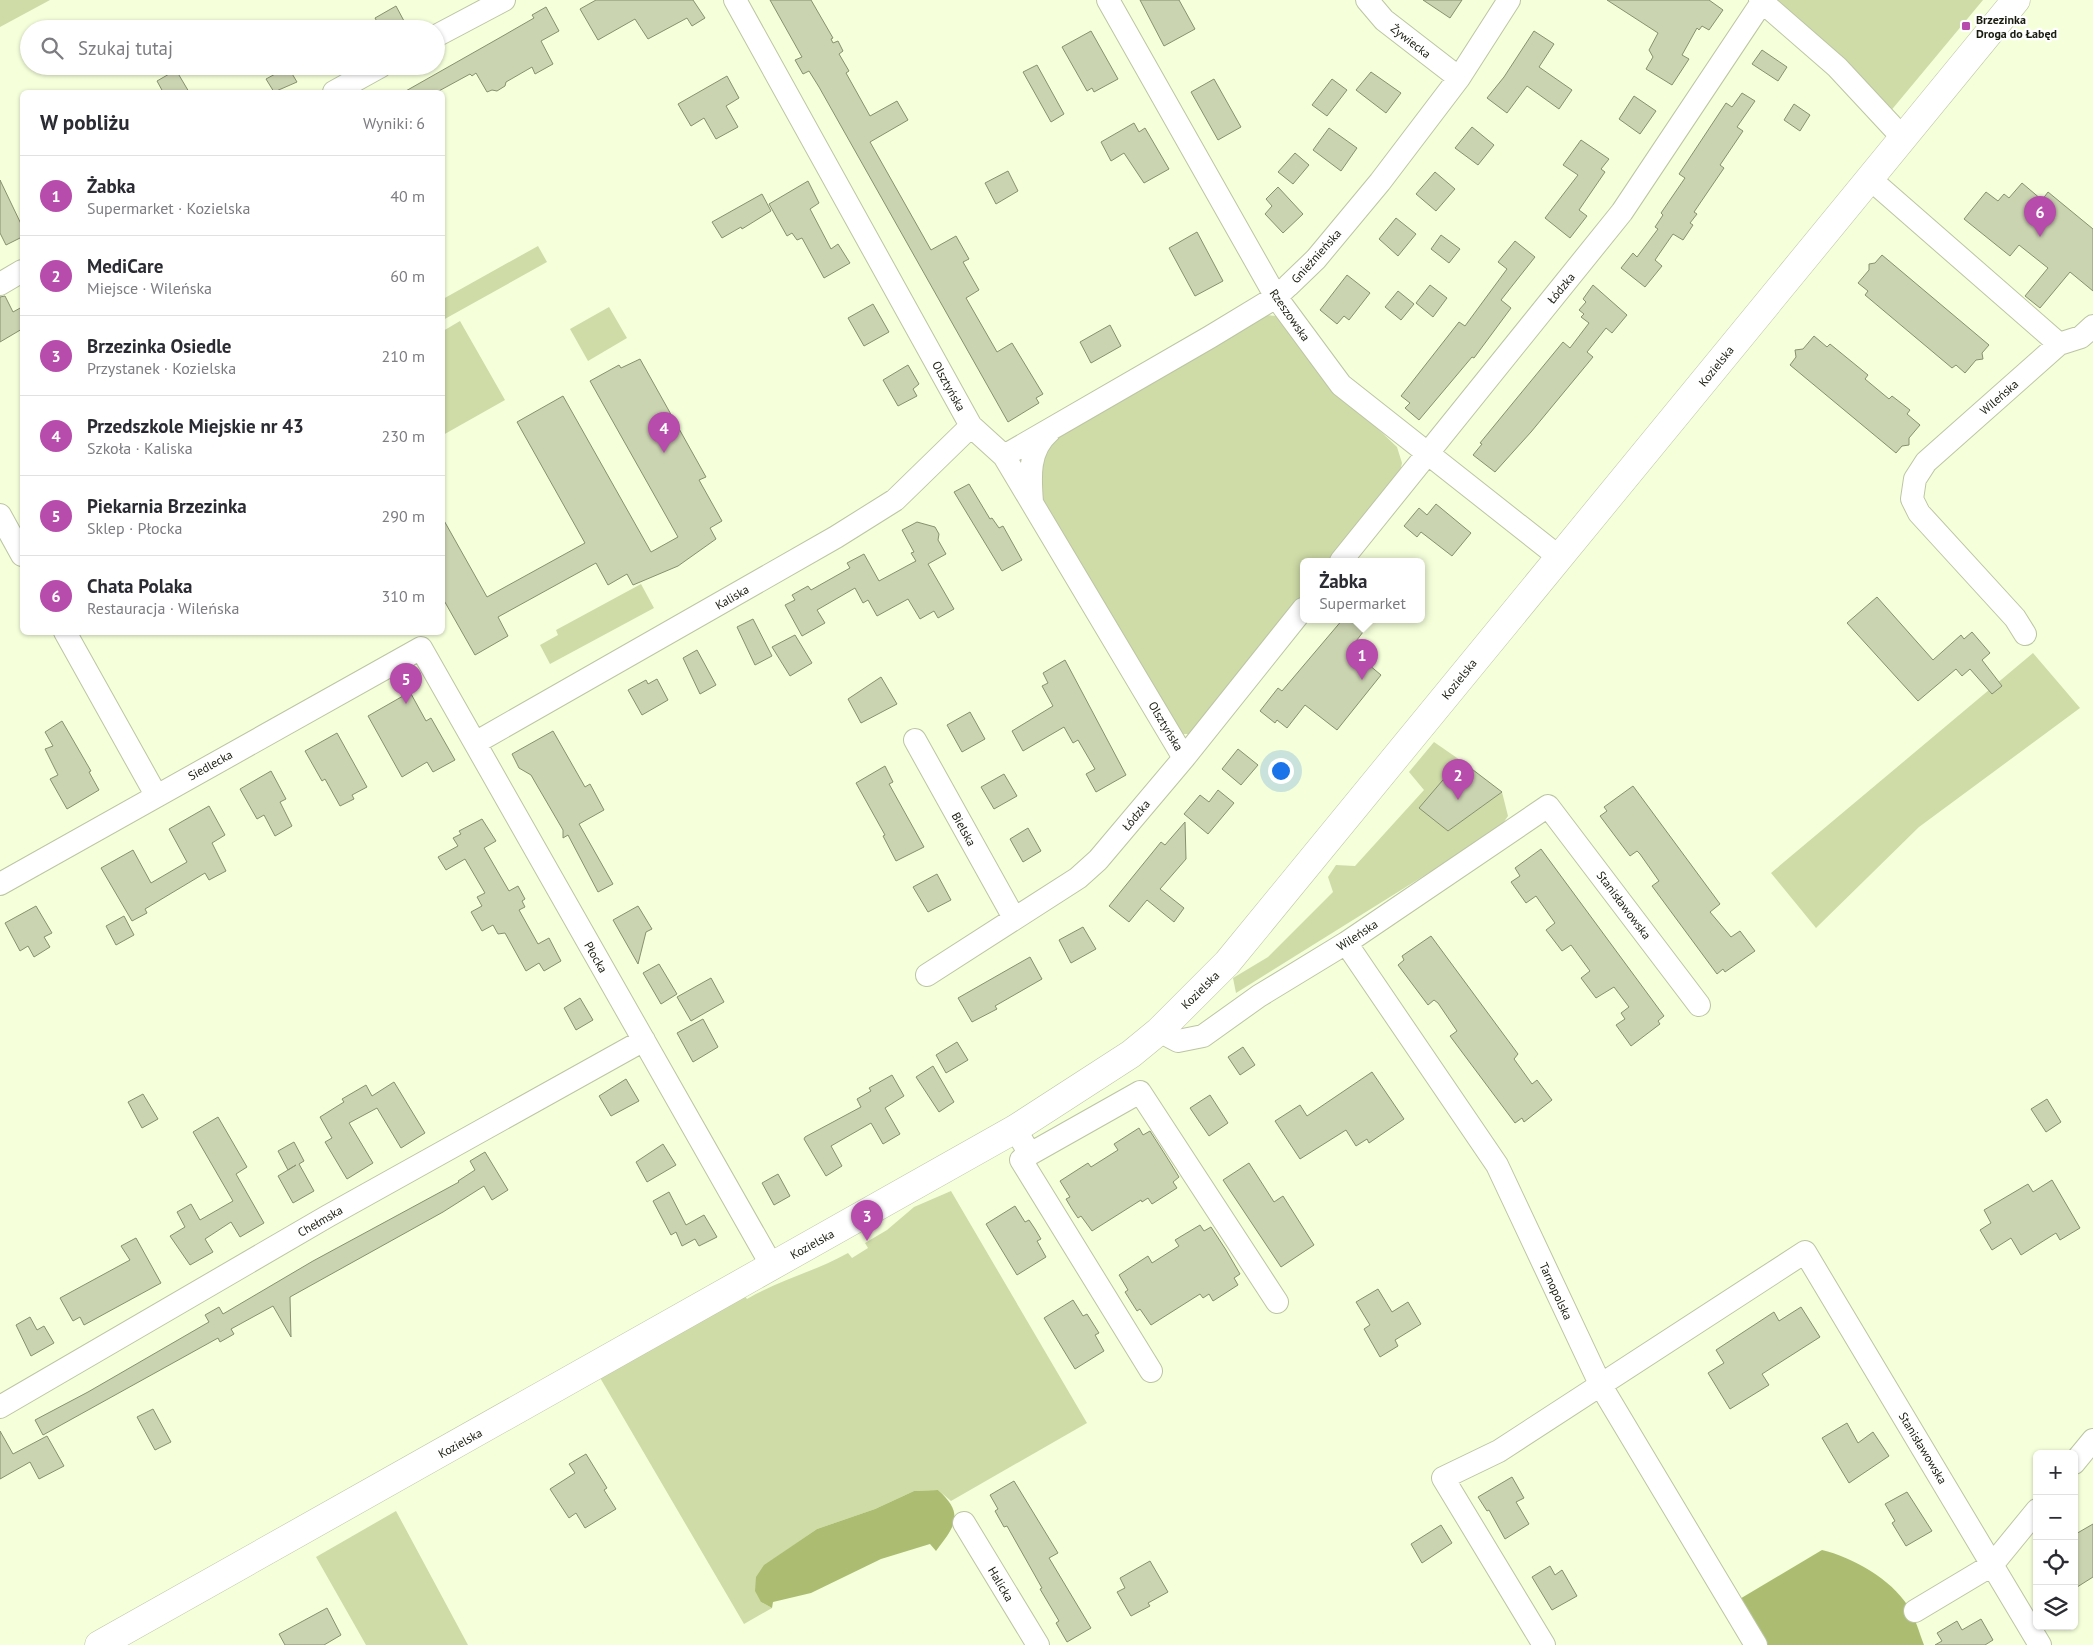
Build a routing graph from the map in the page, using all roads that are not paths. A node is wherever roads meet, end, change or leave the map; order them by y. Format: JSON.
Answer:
{"nodes":[{"id":1,"x":504,"y":0,"type":"edge"},
{"id":2,"x":735,"y":0,"type":"edge"},
{"id":3,"x":1108,"y":0,"type":"edge"},
{"id":4,"x":1367,"y":0,"type":"edge"},
{"id":5,"x":1509,"y":0,"type":"edge"},
{"id":6,"x":2016,"y":0,"type":"edge"},
{"id":7,"x":1761,"y":1,"type":"edge"},
{"id":8,"x":445,"y":31,"type":"edge"},
{"id":9,"x":365,"y":75,"type":"edge"},
{"id":10,"x":1459,"y":78,"type":"junction"},
{"id":11,"x":338,"y":90,"type":"edge"},
{"id":12,"x":1903,"y":138,"type":"junction"},
{"id":13,"x":1869,"y":178,"type":"junction"},
{"id":14,"x":20,"y":272,"type":"edge"},
{"id":15,"x":0,"y":284,"type":"edge"},
{"id":16,"x":1276,"y":297,"type":"junction"},
{"id":17,"x":2093,"y":326,"type":"edge"},
{"id":18,"x":2059,"y":344,"type":"junction"},
{"id":19,"x":971,"y":426,"type":"junction"},
{"id":20,"x":1050,"y":431,"type":"junction"},
{"id":21,"x":1427,"y":454,"type":"junction"},
{"id":22,"x":1004,"y":456,"type":"junction"},
{"id":23,"x":1032,"y":503,"type":"junction"},
{"id":24,"x":0,"y":515,"type":"edge"},
{"id":25,"x":20,"y":551,"type":"edge"},
{"id":26,"x":1559,"y":557,"type":"junction"},
{"id":27,"x":1343,"y":558,"type":"edge"},
{"id":28,"x":1300,"y":613,"type":"edge"},
{"id":29,"x":2025,"y":634,"type":"dead end"},
{"id":30,"x":67,"y":635,"type":"edge"},
{"id":31,"x":420,"y":648,"type":"joint"},
{"id":32,"x":915,"y":740,"type":"dead end"},
{"id":33,"x":475,"y":742,"type":"junction"},
{"id":34,"x":1184,"y":758,"type":"junction"},
{"id":35,"x":156,"y":795,"type":"junction"},
{"id":36,"x":1548,"y":806,"type":"joint"},
{"id":37,"x":0,"y":884,"type":"edge"},
{"id":38,"x":1014,"y":918,"type":"junction"},
{"id":39,"x":1346,"y":943,"type":"junction"},
{"id":40,"x":927,"y":976,"type":"dead end"},
{"id":41,"x":1699,"y":1005,"type":"dead end"},
{"id":42,"x":1159,"y":1031,"type":"junction"},
{"id":43,"x":644,"y":1040,"type":"junction"},
{"id":44,"x":1015,"y":1128,"type":"junction"},
{"id":45,"x":1030,"y":1154,"type":"junction"},
{"id":46,"x":772,"y":1266,"type":"junction"},
{"id":47,"x":1277,"y":1302,"type":"dead end"},
{"id":48,"x":1150,"y":1371,"type":"dead end"},
{"id":49,"x":1601,"y":1386,"type":"junction"},
{"id":50,"x":0,"y":1407,"type":"edge"},
{"id":51,"x":2093,"y":1440,"type":"edge"},
{"id":52,"x":2078,"y":1459,"type":"edge"},
{"id":53,"x":2033,"y":1515,"type":"edge"},
{"id":54,"x":964,"y":1523,"type":"dead end"},
{"id":55,"x":1992,"y":1565,"type":"junction"},
{"id":56,"x":1915,"y":1611,"type":"dead end"},
{"id":57,"x":99,"y":1645,"type":"edge"},
{"id":58,"x":1038,"y":1645,"type":"edge"},
{"id":59,"x":1544,"y":1645,"type":"edge"},
{"id":60,"x":1756,"y":1645,"type":"edge"},
{"id":61,"x":2040,"y":1645,"type":"edge"}],
"edges":[{"from":1,"to":8,"type":"street"},
{"from":2,"to":19,"type":"street","name":"Olsztyńska"},
{"from":3,"to":16,"type":"street","name":"Rzeszowska"},
{"from":4,"to":10,"type":"street","name":"Żywiecka"},
{"from":5,"to":10,"type":"street","name":"Gnieźnieńska"},
{"from":6,"to":12,"type":"street","name":"Kozielska"},
{"from":7,"to":12,"type":"street"},
{"from":7,"to":21,"type":"street","name":"Łódzka"},
{"from":9,"to":11,"type":"street"},
{"from":10,"to":16,"type":"street","name":"Gnieźnieńska"},
{"from":12,"to":13,"type":"street","name":"Kozielska"},
{"from":13,"to":18,"type":"street"},
{"from":13,"to":26,"type":"street","name":"Kozielska"},
{"from":14,"to":15,"type":"street"},
{"from":16,"to":20,"type":"street","name":"Gnieźnieńska"},
{"from":16,"to":21,"type":"street","name":"Rzeszowska"},
{"from":17,"to":18,"type":"street","name":"Wileńska"},
{"from":18,"to":29,"type":"street","name":"Wileńska"},
{"from":19,"to":22,"type":"street","name":"Olsztyńska"},
{"from":19,"to":33,"type":"street","name":"Kaliska"},
{"from":20,"to":22,"type":"street","name":"Gnieźnieńska"},
{"from":20,"to":23,"type":"street","name":"Gnieźnieńska"},
{"from":21,"to":26,"type":"street","name":"Rzeszowska"},
{"from":21,"to":27,"type":"street","name":"Łódzka"},
{"from":22,"to":23,"type":"street","name":"Olsztyńska"},
{"from":23,"to":34,"type":"street","name":"Olsztyńska"},
{"from":24,"to":25,"type":"street"},
{"from":26,"to":42,"type":"street","name":"Kozielska"},
{"from":28,"to":34,"type":"street","name":"Łódzka"},
{"from":30,"to":35,"type":"street"},
{"from":31,"to":33,"type":"street","name":"Płocka"},
{"from":31,"to":35,"type":"street","name":"Siedlecka"},
{"from":32,"to":38,"type":"street","name":"Bielska"},
{"from":33,"to":43,"type":"street","name":"Płocka"},
{"from":34,"to":38,"type":"street","name":"Łódzka"},
{"from":35,"to":37,"type":"street","name":"Siedlecka"},
{"from":36,"to":39,"type":"street","name":"Wileńska"},
{"from":36,"to":41,"type":"street","name":"Stanisławowska"},
{"from":38,"to":40,"type":"street","name":"Łódzka"},
{"from":39,"to":42,"type":"street","name":"Wileńska"},
{"from":39,"to":49,"type":"street","name":"Tarnopolska"},
{"from":42,"to":44,"type":"street","name":"Kozielska"},
{"from":43,"to":46,"type":"street","name":"Płocka"},
{"from":43,"to":50,"type":"street","name":"Chełmska"},
{"from":44,"to":45,"type":"street"},
{"from":44,"to":46,"type":"street","name":"Kozielska"},
{"from":45,"to":47,"type":"street"},
{"from":45,"to":48,"type":"street"},
{"from":46,"to":57,"type":"street","name":"Kozielska"},
{"from":49,"to":55,"type":"street","name":"Stanisławowska"},
{"from":49,"to":59,"type":"street"},
{"from":49,"to":60,"type":"street","name":"Tarnopolska"},
{"from":51,"to":52,"type":"street"},
{"from":53,"to":55,"type":"street"},
{"from":54,"to":58,"type":"street","name":"Halicka"},
{"from":55,"to":56,"type":"street"},
{"from":55,"to":61,"type":"street","name":"Stanisławowska"}]}
